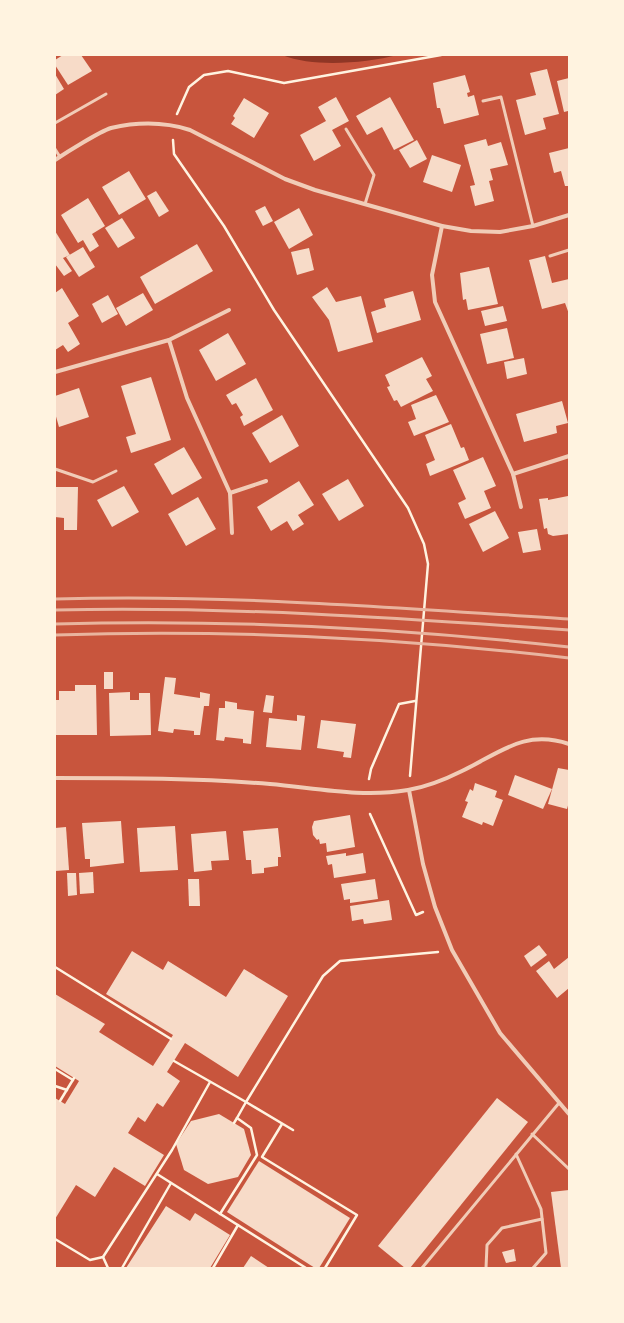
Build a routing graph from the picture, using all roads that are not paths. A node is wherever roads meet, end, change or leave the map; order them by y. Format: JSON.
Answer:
{"nodes":[{"id":1,"x":106,"y":94,"type":"dead end"},
{"id":2,"x":483,"y":101,"type":"dead end"},
{"id":3,"x":55,"y":123,"type":"edge"},
{"id":4,"x":346,"y":129,"type":"dead end"},
{"id":5,"x":55,"y":149,"type":"edge"},
{"id":6,"x":60,"y":157,"type":"junction"},
{"id":7,"x":55,"y":160,"type":"edge"},
{"id":8,"x":365,"y":204,"type":"junction"},
{"id":9,"x":569,"y":215,"type":"edge"},
{"id":10,"x":442,"y":226,"type":"junction"},
{"id":11,"x":533,"y":226,"type":"junction"},
{"id":12,"x":569,"y":250,"type":"edge"},
{"id":13,"x":550,"y":256,"type":"dead end"},
{"id":14,"x":229,"y":310,"type":"dead end"},
{"id":15,"x":169,"y":340,"type":"junction"},
{"id":16,"x":55,"y":372,"type":"edge"},
{"id":17,"x":569,"y":456,"type":"edge"},
{"id":18,"x":55,"y":469,"type":"edge"},
{"id":19,"x":116,"y":471,"type":"dead end"},
{"id":20,"x":513,"y":474,"type":"junction"},
{"id":21,"x":266,"y":481,"type":"dead end"},
{"id":22,"x":230,"y":493,"type":"junction"},
{"id":23,"x":521,"y":507,"type":"dead end"},
{"id":24,"x":232,"y":533,"type":"dead end"},
{"id":25,"x":569,"y":744,"type":"edge"},
{"id":26,"x":55,"y":778,"type":"edge"},
{"id":27,"x":409,"y":790,"type":"junction"},
{"id":28,"x":559,"y":1103,"type":"junction"},
{"id":29,"x":569,"y":1114,"type":"edge"},
{"id":30,"x":532,"y":1134,"type":"junction"},
{"id":31,"x":516,"y":1154,"type":"junction"},
{"id":32,"x":569,"y":1170,"type":"edge"},
{"id":33,"x":542,"y":1219,"type":"junction"},
{"id":34,"x":422,"y":1268,"type":"edge"},
{"id":35,"x":486,"y":1268,"type":"edge"},
{"id":36,"x":533,"y":1268,"type":"edge"}],
"edges":[{"from":1,"to":3,"type":"lane"},
{"from":2,"to":11,"type":"lane"},
{"from":4,"to":8,"type":"lane"},
{"from":5,"to":6,"type":"lane"},
{"from":6,"to":7,"type":"street"},
{"from":6,"to":8,"type":"street"},
{"from":8,"to":10,"type":"street"},
{"from":9,"to":11,"type":"street"},
{"from":10,"to":11,"type":"street"},
{"from":10,"to":20,"type":"street"},
{"from":12,"to":13,"type":"lane"},
{"from":14,"to":15,"type":"street"},
{"from":15,"to":16,"type":"street"},
{"from":15,"to":22,"type":"street"},
{"from":17,"to":20,"type":"street"},
{"from":18,"to":19,"type":"lane"},
{"from":20,"to":23,"type":"street"},
{"from":21,"to":22,"type":"street"},
{"from":22,"to":24,"type":"street"},
{"from":25,"to":27,"type":"street"},
{"from":26,"to":27,"type":"street"},
{"from":27,"to":28,"type":"street"},
{"from":28,"to":29,"type":"street"},
{"from":28,"to":30,"type":"lane"},
{"from":30,"to":31,"type":"lane"},
{"from":30,"to":32,"type":"lane"},
{"from":31,"to":33,"type":"lane"},
{"from":31,"to":34,"type":"lane"},
{"from":33,"to":35,"type":"lane"},
{"from":33,"to":36,"type":"lane"}]}
